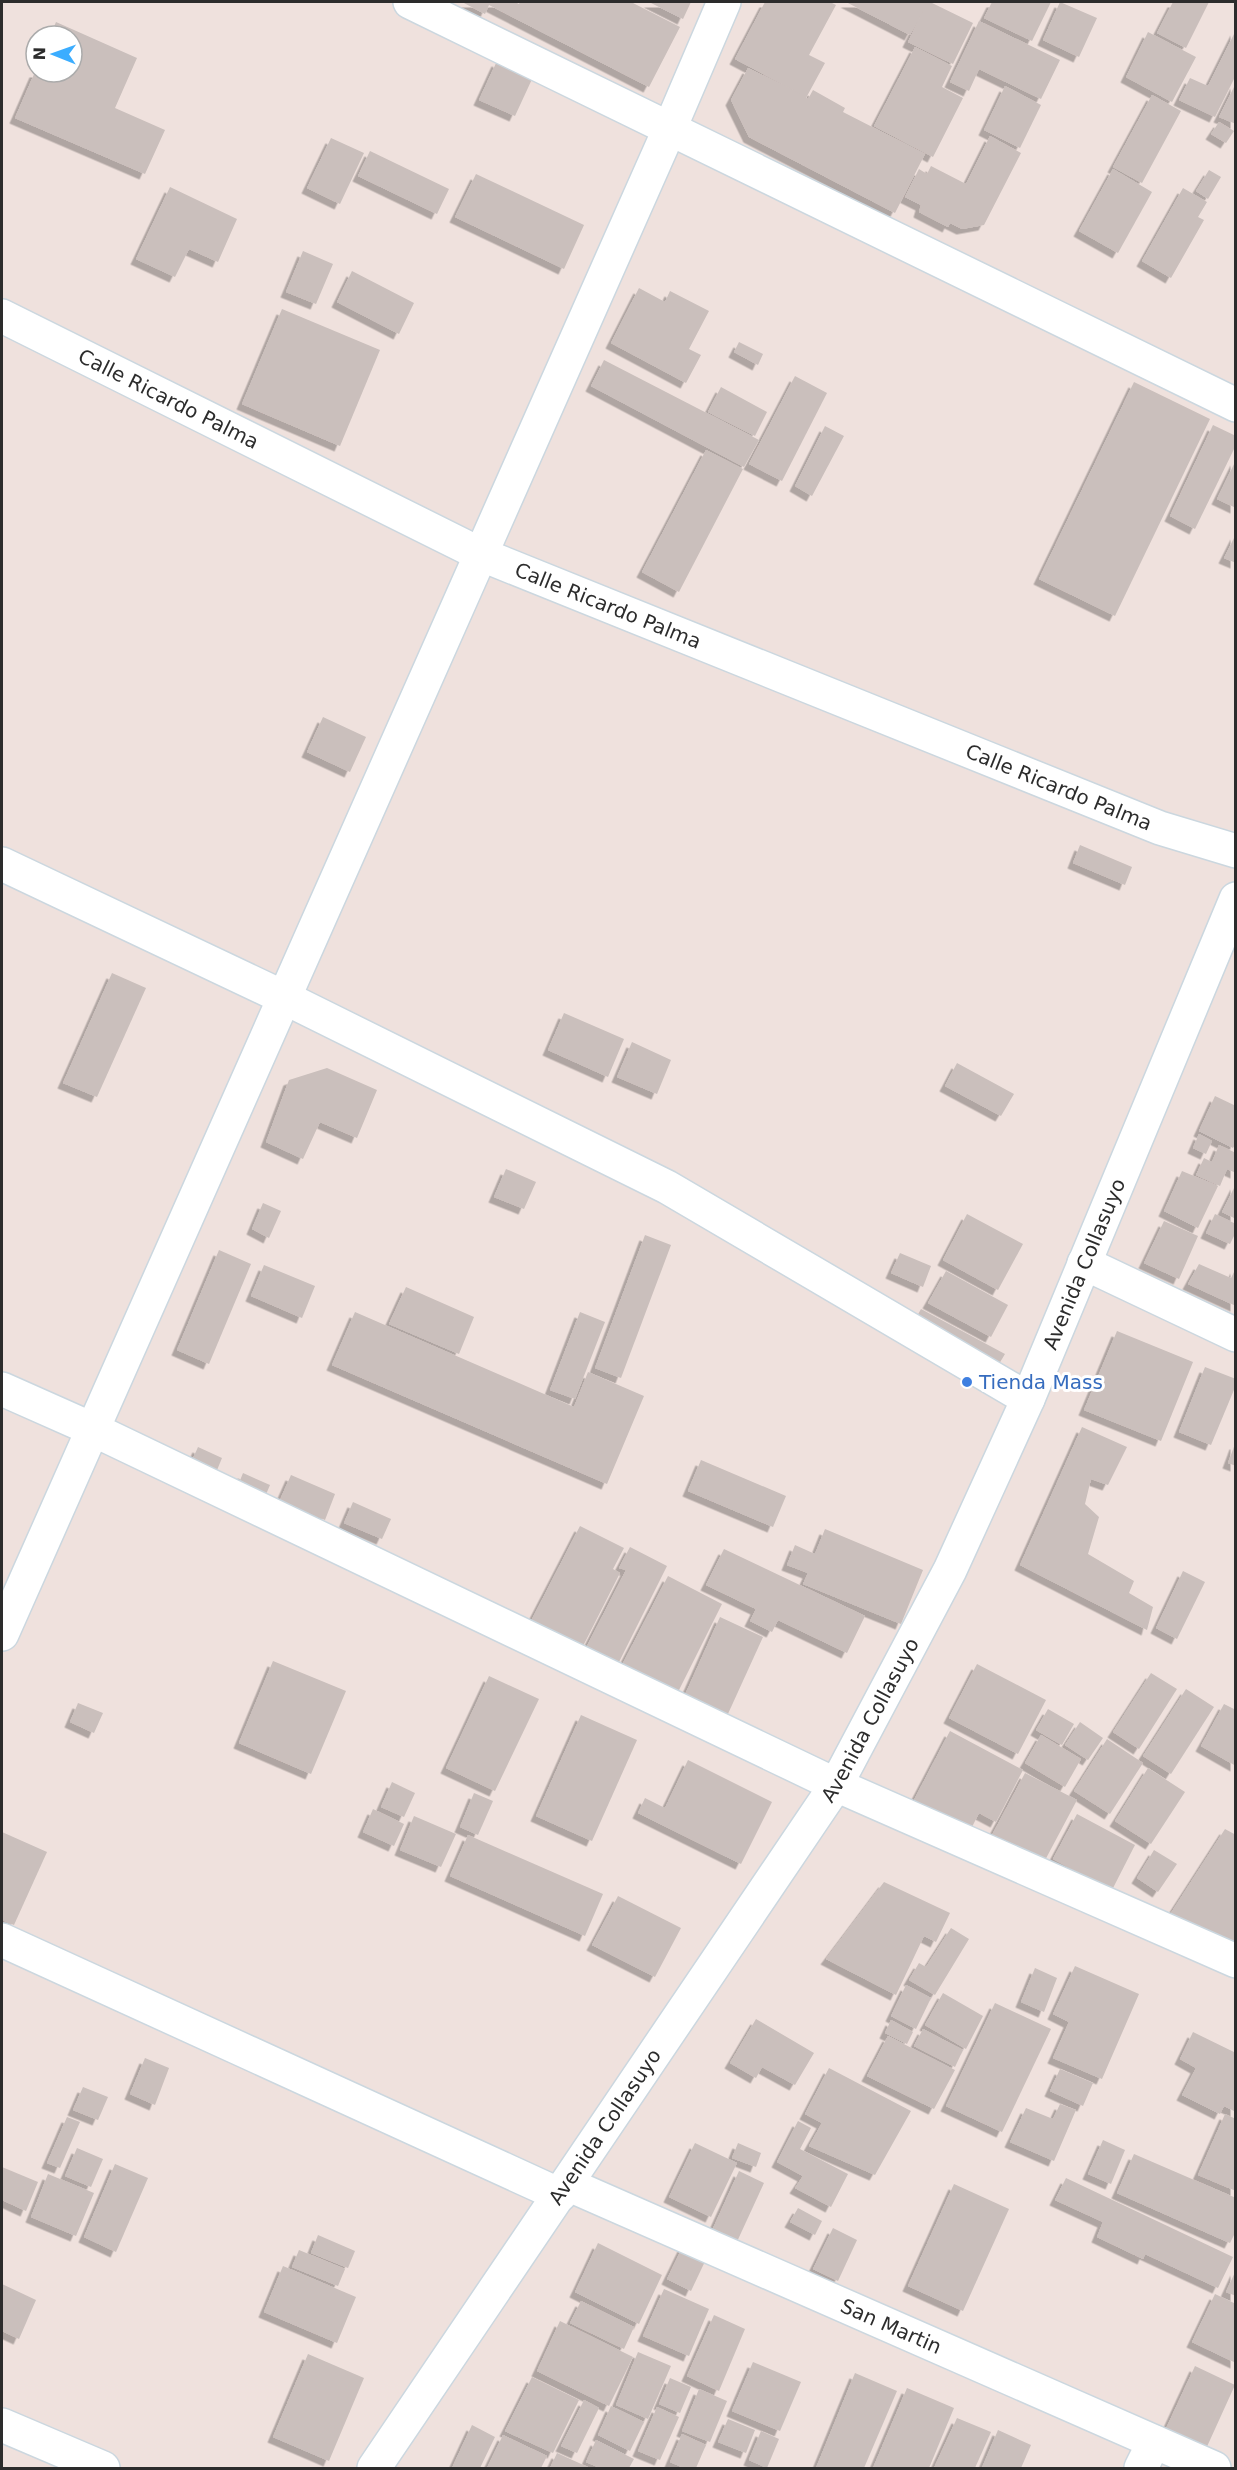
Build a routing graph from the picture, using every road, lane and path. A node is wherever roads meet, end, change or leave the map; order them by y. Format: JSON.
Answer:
{"nodes":[{"id":1,"x":410,"y":2,"type":"edge"},
{"id":2,"x":724,"y":2,"type":"edge"},
{"id":3,"x":670,"y":128,"type":"junction"},
{"id":4,"x":2,"y":316,"type":"edge"},
{"id":5,"x":1236,"y":405,"type":"edge"},
{"id":6,"x":480,"y":554,"type":"junction"},
{"id":7,"x":1236,"y":850,"type":"edge"},
{"id":8,"x":2,"y":864,"type":"edge"},
{"id":9,"x":1236,"y":899,"type":"edge"},
{"id":10,"x":285,"y":998,"type":"junction"},
{"id":11,"x":1084,"y":1263,"type":"junction"},
{"id":12,"x":1236,"y":1335,"type":"edge"},
{"id":13,"x":2,"y":1389,"type":"edge"},
{"id":14,"x":1028,"y":1399,"type":"junction"},
{"id":15,"x":92,"y":1428,"type":"junction"},
{"id":16,"x":2,"y":1634,"type":"edge"},
{"id":17,"x":836,"y":1785,"type":"junction"},
{"id":18,"x":2,"y":1940,"type":"edge"},
{"id":19,"x":1236,"y":1961,"type":"edge"},
{"id":20,"x":564,"y":2190,"type":"junction"},
{"id":21,"x":2,"y":2425,"type":"edge"},
{"id":22,"x":1147,"y":2455,"type":"edge"},
{"id":23,"x":376,"y":2468,"type":"edge"},
{"id":24,"x":103,"y":2469,"type":"edge"},
{"id":25,"x":1214,"y":2469,"type":"edge"}],
"edges":[{"from":1,"to":3,"type":"street"},
{"from":2,"to":3,"type":"street"},
{"from":3,"to":5,"type":"street"},
{"from":3,"to":6,"type":"street"},
{"from":4,"to":6,"type":"street","name":"Calle Ricardo Palma"},
{"from":6,"to":7,"type":"street","name":"Calle Ricardo Palma"},
{"from":6,"to":10,"type":"street"},
{"from":8,"to":10,"type":"street"},
{"from":9,"to":11,"type":"street","name":"Avenida Collasuyo"},
{"from":10,"to":14,"type":"street"},
{"from":10,"to":15,"type":"street"},
{"from":11,"to":12,"type":"street"},
{"from":11,"to":14,"type":"street","name":"Avenida Collasuyo"},
{"from":13,"to":15,"type":"street"},
{"from":14,"to":17,"type":"street","name":"Avenida Collasuyo"},
{"from":15,"to":16,"type":"street"},
{"from":15,"to":17,"type":"street"},
{"from":17,"to":19,"type":"street"},
{"from":17,"to":20,"type":"street","name":"Avenida Collasuyo"},
{"from":18,"to":20,"type":"street","name":"San Martin"},
{"from":20,"to":22,"type":"street","name":"San Martin"},
{"from":20,"to":23,"type":"street","name":"Avenida Collasuyo"},
{"from":21,"to":24,"type":"street"},
{"from":22,"to":25,"type":"street","name":"San Martin"}]}
